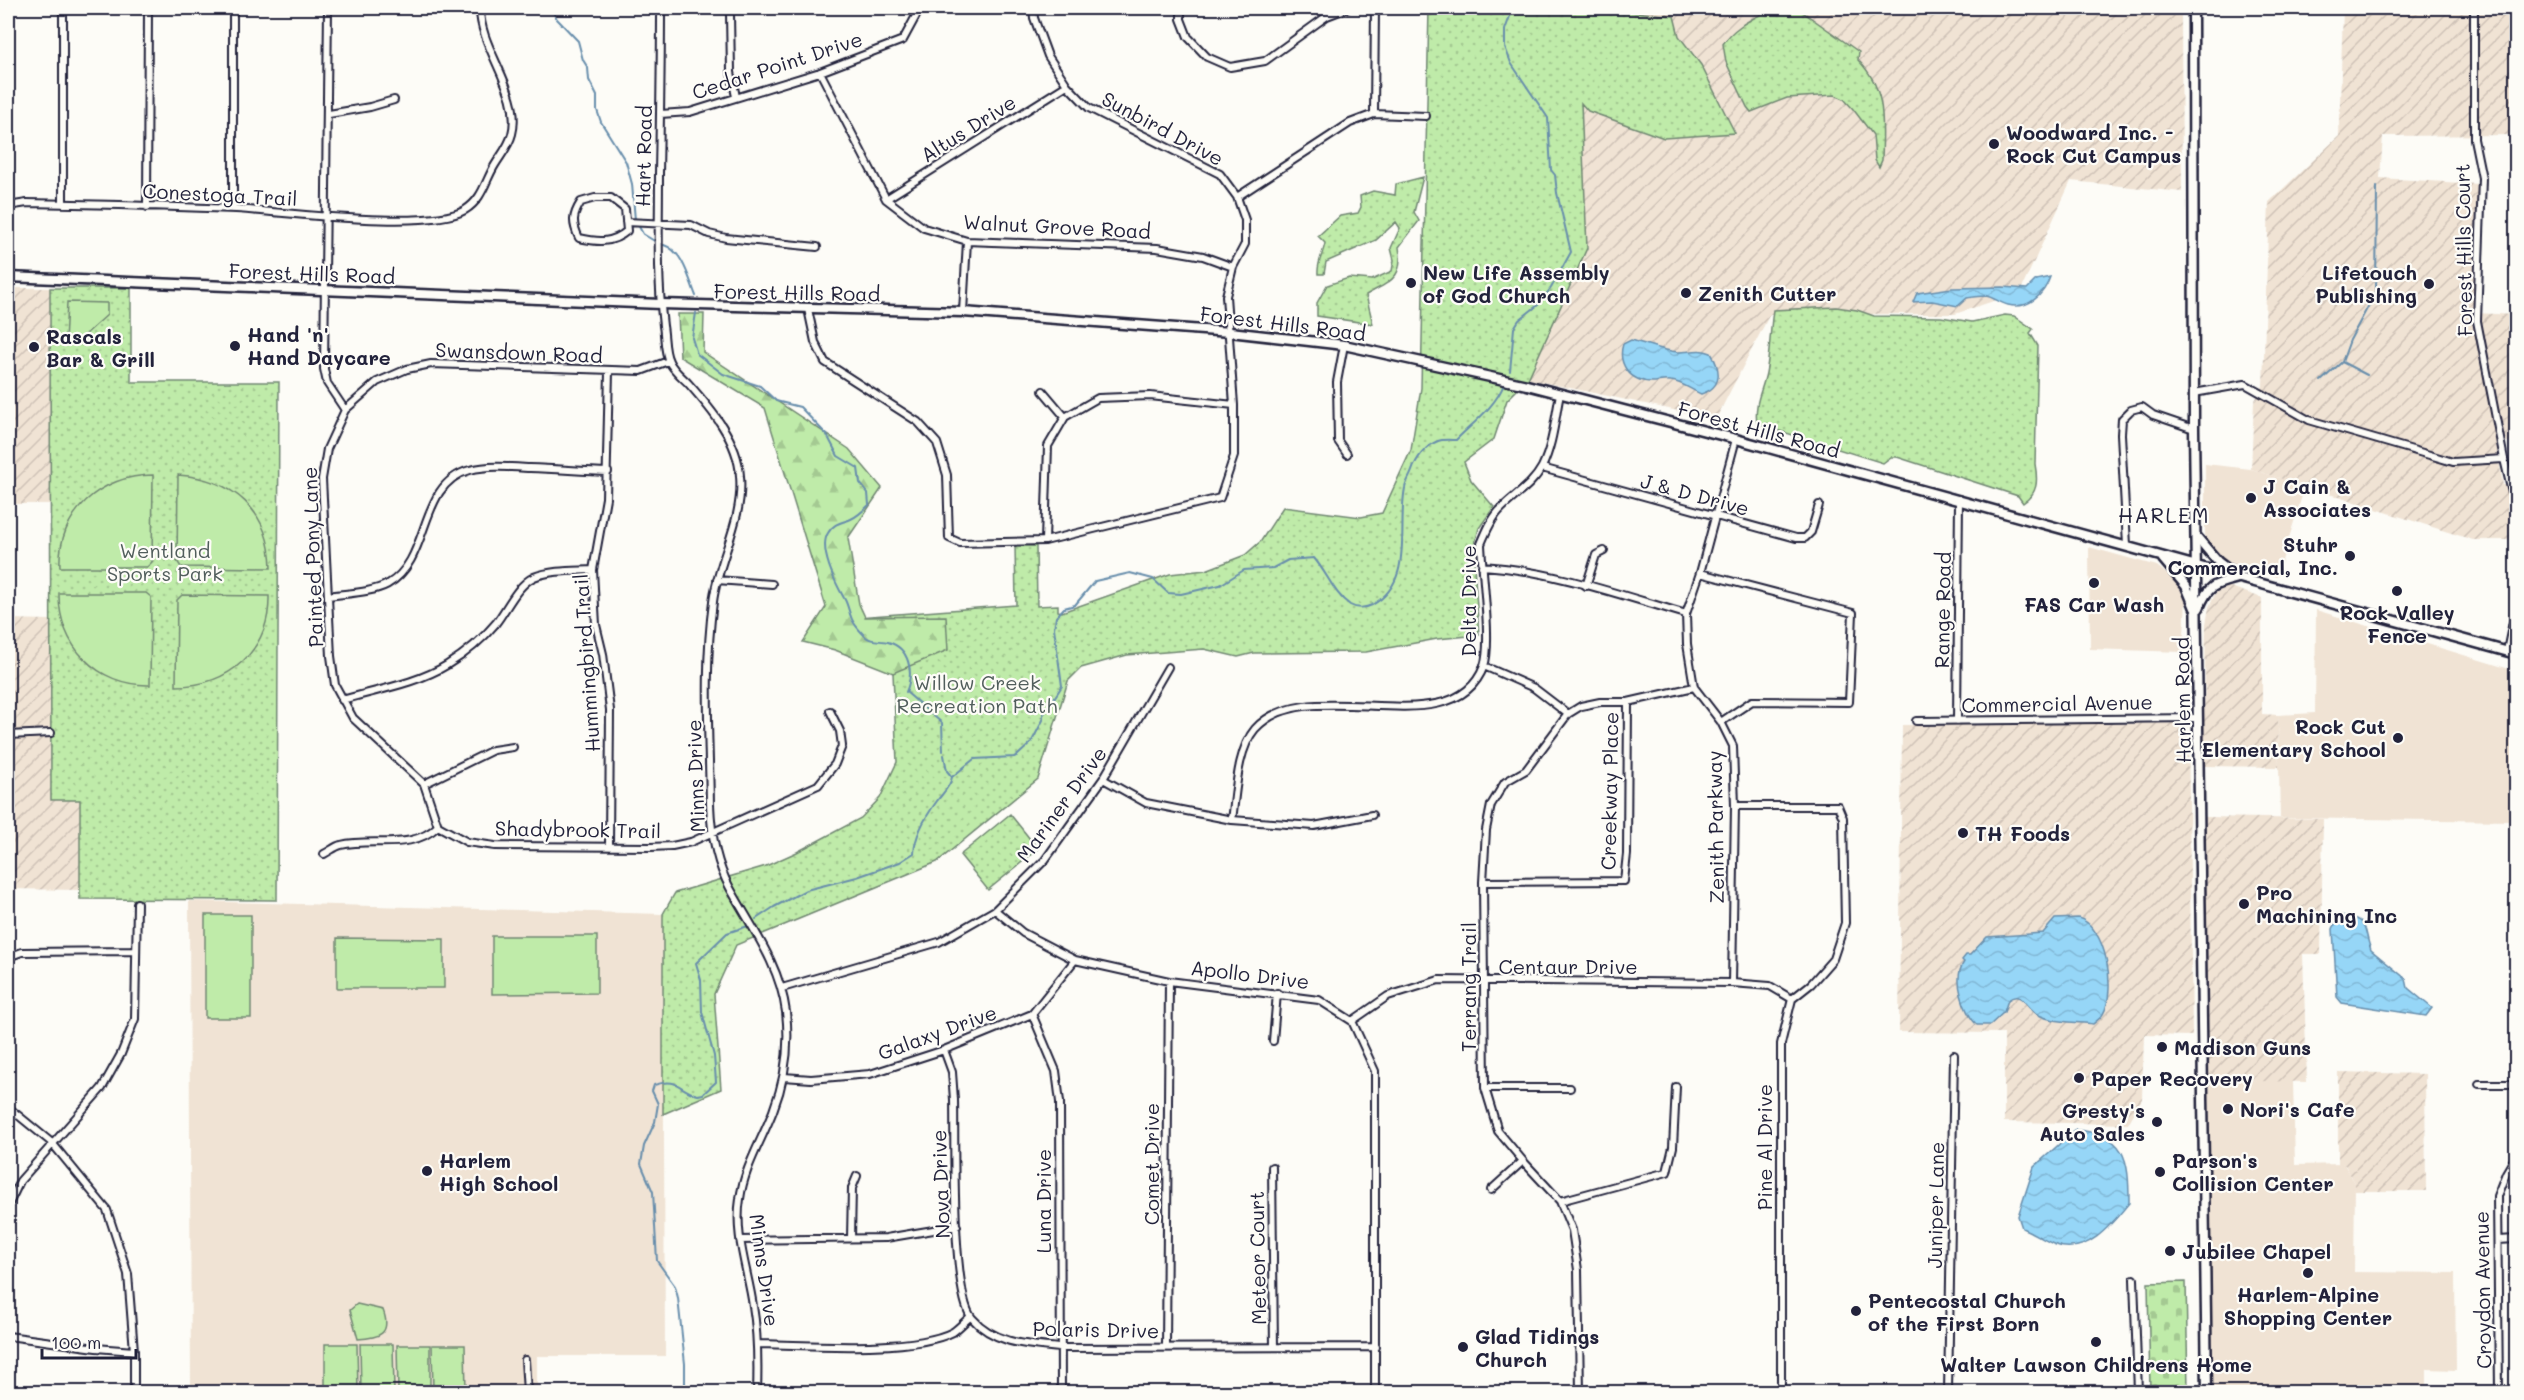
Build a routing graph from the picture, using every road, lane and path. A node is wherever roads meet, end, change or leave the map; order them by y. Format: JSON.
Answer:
{"nodes":[{"id":1,"x":63,"y":8,"type":"edge"},
{"id":2,"x":148,"y":8,"type":"edge"},
{"id":3,"x":233,"y":8,"type":"edge"},
{"id":4,"x":328,"y":8,"type":"edge"},
{"id":5,"x":480,"y":8,"type":"edge"},
{"id":6,"x":661,"y":8,"type":"edge"},
{"id":7,"x":733,"y":8,"type":"edge"},
{"id":8,"x":918,"y":8,"type":"edge"},
{"id":9,"x":1033,"y":8,"type":"edge"},
{"id":10,"x":1181,"y":8,"type":"edge"},
{"id":11,"x":1348,"y":8,"type":"edge"},
{"id":12,"x":1375,"y":8,"type":"edge"},
{"id":13,"x":2193,"y":8,"type":"edge"},
{"id":14,"x":2474,"y":8,"type":"edge"},
{"id":15,"x":820,"y":72,"type":"junction"},
{"id":16,"x":1067,"y":85,"type":"junction"},
{"id":17,"x":736,"y":97,"type":"junction"},
{"id":18,"x":394,"y":100,"type":"dead end"},
{"id":19,"x":329,"y":114,"type":"junction"},
{"id":20,"x":660,"y":114,"type":"junction"},
{"id":21,"x":1374,"y":114,"type":"junction"},
{"id":22,"x":1426,"y":116,"type":"dead end"},
{"id":23,"x":1237,"y":197,"type":"junction"},
{"id":24,"x":886,"y":199,"type":"junction"},
{"id":25,"x":63,"y":204,"type":"junction"},
{"id":26,"x":8,"y":206,"type":"edge"},
{"id":27,"x":147,"y":207,"type":"junction"},
{"id":28,"x":233,"y":209,"type":"junction"},
{"id":29,"x":327,"y":216,"type":"junction"},
{"id":30,"x":626,"y":222,"type":"junction"},
{"id":31,"x":658,"y":222,"type":"junction"},
{"id":32,"x":967,"y":241,"type":"junction"},
{"id":33,"x":817,"y":247,"type":"dead end"},
{"id":34,"x":1233,"y":267,"type":"junction"},
{"id":35,"x":8,"y":277,"type":"edge"},
{"id":36,"x":326,"y":290,"type":"junction"},
{"id":37,"x":660,"y":304,"type":"junction"},
{"id":38,"x":808,"y":309,"type":"junction"},
{"id":39,"x":963,"y":312,"type":"junction"},
{"id":40,"x":1230,"y":332,"type":"junction"},
{"id":41,"x":1344,"y":345,"type":"junction"},
{"id":42,"x":668,"y":361,"type":"junction"},
{"id":43,"x":609,"y":372,"type":"junction"},
{"id":44,"x":1042,"y":392,"type":"dead end"},
{"id":45,"x":2194,"y":393,"type":"junction"},
{"id":46,"x":1560,"y":394,"type":"junction"},
{"id":47,"x":1234,"y":405,"type":"junction"},
{"id":48,"x":345,"y":410,"type":"junction"},
{"id":49,"x":1065,"y":417,"type":"junction"},
{"id":50,"x":2194,"y":429,"type":"junction"},
{"id":51,"x":1736,"y":439,"type":"junction"},
{"id":52,"x":1347,"y":454,"type":"dead end"},
{"id":53,"x":2504,"y":459,"type":"junction"},
{"id":54,"x":1542,"y":468,"type":"junction"},
{"id":55,"x":608,"y":472,"type":"junction"},
{"id":56,"x":1959,"y":499,"type":"junction"},
{"id":57,"x":1819,"y":505,"type":"dead end"},
{"id":58,"x":1715,"y":517,"type":"junction"},
{"id":59,"x":2517,"y":525,"type":"edge"},
{"id":60,"x":2195,"y":535,"type":"junction"},
{"id":61,"x":1045,"y":541,"type":"junction"},
{"id":62,"x":2127,"y":545,"type":"junction"},
{"id":63,"x":1604,"y":551,"type":"dead end"},
{"id":64,"x":2161,"y":558,"type":"junction"},
{"id":65,"x":1482,"y":566,"type":"junction"},
{"id":66,"x":2196,"y":566,"type":"junction"},
{"id":67,"x":593,"y":570,"type":"junction"},
{"id":68,"x":1700,"y":573,"type":"junction"},
{"id":69,"x":2239,"y":578,"type":"junction"},
{"id":70,"x":717,"y":580,"type":"junction"},
{"id":71,"x":772,"y":584,"type":"dead end"},
{"id":72,"x":1586,"y":586,"type":"junction"},
{"id":73,"x":329,"y":596,"type":"junction"},
{"id":74,"x":2517,"y":607,"type":"edge"},
{"id":75,"x":1686,"y":614,"type":"junction"},
{"id":76,"x":2197,"y":614,"type":"junction"},
{"id":77,"x":2507,"y":651,"type":"junction"},
{"id":78,"x":2517,"y":654,"type":"edge"},
{"id":79,"x":1484,"y":666,"type":"junction"},
{"id":80,"x":1168,"y":667,"type":"dead end"},
{"id":81,"x":1694,"y":687,"type":"junction"},
{"id":82,"x":342,"y":700,"type":"junction"},
{"id":83,"x":1628,"y":702,"type":"junction"},
{"id":84,"x":830,"y":711,"type":"dead end"},
{"id":85,"x":1568,"y":714,"type":"junction"},
{"id":86,"x":2198,"y":718,"type":"junction"},
{"id":87,"x":1916,"y":720,"type":"dead end"},
{"id":88,"x":1957,"y":721,"type":"junction"},
{"id":89,"x":1721,"y":722,"type":"junction"},
{"id":90,"x":51,"y":733,"type":"dead end"},
{"id":91,"x":8,"y":735,"type":"edge"},
{"id":92,"x":513,"y":747,"type":"dead end"},
{"id":93,"x":1103,"y":779,"type":"junction"},
{"id":94,"x":424,"y":784,"type":"junction"},
{"id":95,"x":1735,"y":806,"type":"junction"},
{"id":96,"x":1372,"y":815,"type":"dead end"},
{"id":97,"x":1232,"y":820,"type":"junction"},
{"id":98,"x":438,"y":826,"type":"junction"},
{"id":99,"x":711,"y":833,"type":"junction"},
{"id":100,"x":609,"y":846,"type":"junction"},
{"id":101,"x":324,"y":854,"type":"dead end"},
{"id":102,"x":1483,"y":882,"type":"junction"},
{"id":103,"x":138,"y":903,"type":"dead end"},
{"id":104,"x":995,"y":910,"type":"junction"},
{"id":105,"x":136,"y":951,"type":"junction"},
{"id":106,"x":8,"y":957,"type":"edge"},
{"id":107,"x":1075,"y":960,"type":"junction"},
{"id":108,"x":1169,"y":981,"type":"junction"},
{"id":109,"x":1484,"y":982,"type":"junction"},
{"id":110,"x":1732,"y":983,"type":"junction"},
{"id":111,"x":782,"y":988,"type":"junction"},
{"id":112,"x":1277,"y":993,"type":"junction"},
{"id":113,"x":1792,"y":999,"type":"junction"},
{"id":114,"x":1032,"y":1014,"type":"junction"},
{"id":115,"x":1352,"y":1021,"type":"junction"},
{"id":116,"x":1273,"y":1041,"type":"dead end"},
{"id":117,"x":944,"y":1050,"type":"junction"},
{"id":118,"x":1954,"y":1054,"type":"dead end"},
{"id":119,"x":784,"y":1077,"type":"junction"},
{"id":120,"x":2479,"y":1084,"type":"dead end"},
{"id":121,"x":2517,"y":1084,"type":"edge"},
{"id":122,"x":1485,"y":1088,"type":"junction"},
{"id":123,"x":1570,"y":1088,"type":"dead end"},
{"id":124,"x":1676,"y":1088,"type":"dead end"},
{"id":125,"x":8,"y":1107,"type":"edge"},
{"id":126,"x":52,"y":1143,"type":"junction"},
{"id":127,"x":2517,"y":1156,"type":"edge"},
{"id":128,"x":1523,"y":1161,"type":"junction"},
{"id":129,"x":1272,"y":1167,"type":"dead end"},
{"id":130,"x":857,"y":1176,"type":"dead end"},
{"id":131,"x":1491,"y":1190,"type":"dead end"},
{"id":132,"x":1560,"y":1201,"type":"junction"},
{"id":133,"x":8,"y":1206,"type":"edge"},
{"id":134,"x":957,"y":1226,"type":"junction"},
{"id":135,"x":851,"y":1238,"type":"junction"},
{"id":136,"x":2517,"y":1239,"type":"edge"},
{"id":137,"x":740,"y":1240,"type":"junction"},
{"id":138,"x":2499,"y":1240,"type":"junction"},
{"id":139,"x":2134,"y":1279,"type":"dead end"},
{"id":140,"x":970,"y":1317,"type":"junction"},
{"id":141,"x":8,"y":1336,"type":"edge"},
{"id":142,"x":759,"y":1344,"type":"junction"},
{"id":143,"x":1166,"y":1347,"type":"junction"},
{"id":144,"x":1274,"y":1347,"type":"junction"},
{"id":145,"x":1376,"y":1347,"type":"junction"},
{"id":146,"x":1060,"y":1348,"type":"junction"},
{"id":147,"x":134,"y":1351,"type":"junction"},
{"id":148,"x":525,"y":1360,"type":"dead end"},
{"id":149,"x":134,"y":1392,"type":"edge"},
{"id":150,"x":527,"y":1392,"type":"edge"},
{"id":151,"x":757,"y":1392,"type":"edge"},
{"id":152,"x":1061,"y":1392,"type":"edge"},
{"id":153,"x":1376,"y":1392,"type":"edge"},
{"id":154,"x":1580,"y":1392,"type":"edge"},
{"id":155,"x":1781,"y":1392,"type":"edge"},
{"id":156,"x":1948,"y":1392,"type":"edge"},
{"id":157,"x":2138,"y":1392,"type":"edge"},
{"id":158,"x":2207,"y":1392,"type":"edge"},
{"id":159,"x":2499,"y":1392,"type":"edge"}],
"edges":[{"from":1,"to":25,"type":"street"},
{"from":2,"to":27,"type":"street"},
{"from":3,"to":28,"type":"street"},
{"from":4,"to":19,"type":"street"},
{"from":5,"to":29,"type":"street","name":"Conestoga Trail"},
{"from":6,"to":20,"type":"street","name":"Hart Road"},
{"from":7,"to":17,"type":"street"},
{"from":8,"to":15,"type":"street","name":"Cedar Point Drive"},
{"from":9,"to":16,"type":"street","name":"Sunbird Drive"},
{"from":10,"to":11,"type":"street"},
{"from":12,"to":21,"type":"street"},
{"from":13,"to":45,"type":"street","name":"Harlem Road"},
{"from":14,"to":53,"type":"street","name":"Forest Hills Court"},
{"from":15,"to":17,"type":"street","name":"Cedar Point Drive"},
{"from":15,"to":24,"type":"street","name":"Walnut Grove Road"},
{"from":16,"to":23,"type":"street","name":"Sunbird Drive"},
{"from":16,"to":24,"type":"street","name":"Altus Drive"},
{"from":17,"to":20,"type":"street","name":"Cedar Point Drive"},
{"from":18,"to":19,"type":"street"},
{"from":19,"to":29,"type":"street"},
{"from":20,"to":31,"type":"street","name":"Hart Road"},
{"from":21,"to":22,"type":"street"},
{"from":21,"to":23,"type":"street"},
{"from":23,"to":34,"type":"street","name":"Sunbird Drive"},
{"from":24,"to":32,"type":"street","name":"Walnut Grove Road"},
{"from":25,"to":26,"type":"street","name":"Conestoga Trail"},
{"from":25,"to":27,"type":"street","name":"Conestoga Trail"},
{"from":27,"to":28,"type":"street","name":"Conestoga Trail"},
{"from":28,"to":29,"type":"street","name":"Conestoga Trail"},
{"from":29,"to":36,"type":"street"},
{"from":30,"to":30,"type":"street"},
{"from":30,"to":31,"type":"street"},
{"from":31,"to":33,"type":"street"},
{"from":31,"to":37,"type":"street","name":"Hart Road"},
{"from":32,"to":34,"type":"street","name":"Walnut Grove Road"},
{"from":32,"to":39,"type":"street"},
{"from":34,"to":40,"type":"street","name":"Sunbird Drive"},
{"from":35,"to":36,"type":"street","name":"Forest Hills Road"},
{"from":36,"to":37,"type":"street","name":"Forest Hills Road"},
{"from":36,"to":48,"type":"street"},
{"from":37,"to":38,"type":"street","name":"Forest Hills Road"},
{"from":37,"to":42,"type":"street"},
{"from":38,"to":39,"type":"street","name":"Forest Hills Road"},
{"from":38,"to":61,"type":"street"},
{"from":39,"to":40,"type":"street","name":"Forest Hills Road"},
{"from":40,"to":41,"type":"street","name":"Forest Hills Road"},
{"from":40,"to":47,"type":"street","name":"Sunbird Drive"},
{"from":41,"to":46,"type":"street","name":"Forest Hills Road"},
{"from":41,"to":52,"type":"street"},
{"from":42,"to":43,"type":"street","name":"Swansdown Road"},
{"from":42,"to":70,"type":"street","name":"Minns Drive"},
{"from":43,"to":48,"type":"street","name":"Swansdown Road"},
{"from":43,"to":55,"type":"street","name":"Hummingbird Trail"},
{"from":44,"to":49,"type":"street"},
{"from":45,"to":50,"type":"street","name":"Harlem Road"},
{"from":45,"to":53,"type":"street"},
{"from":46,"to":51,"type":"street","name":"Forest Hills Road"},
{"from":46,"to":54,"type":"street","name":"Delta Drive"},
{"from":47,"to":49,"type":"street"},
{"from":47,"to":61,"type":"street","name":"Sunbird Drive"},
{"from":48,"to":73,"type":"street","name":"Painted Pony Lane"},
{"from":49,"to":61,"type":"street"},
{"from":50,"to":60,"type":"street","name":"Harlem Road"},
{"from":50,"to":62,"type":"street"},
{"from":51,"to":56,"type":"street","name":"Forest Hills Road"},
{"from":51,"to":58,"type":"street","name":"Zenith Parkway"},
{"from":53,"to":59,"type":"street","name":"Forest Hills Court"},
{"from":54,"to":58,"type":"street","name":"J & D Drive"},
{"from":54,"to":65,"type":"street","name":"Delta Drive"},
{"from":55,"to":67,"type":"street","name":"Hummingbird Trail"},
{"from":55,"to":73,"type":"street"},
{"from":56,"to":62,"type":"street","name":"Forest Hills Road"},
{"from":56,"to":88,"type":"street","name":"Range Road"},
{"from":57,"to":58,"type":"street","name":"J & D Drive"},
{"from":58,"to":68,"type":"street","name":"Zenith Parkway"},
{"from":60,"to":66,"type":"street","name":"Harlem Road"},
{"from":60,"to":69,"type":"street"},
{"from":62,"to":64,"type":"street","name":"Forest Hills Road"},
{"from":63,"to":72,"type":"street"},
{"from":64,"to":66,"type":"street","name":"Forest Hills Road"},
{"from":64,"to":76,"type":"street"},
{"from":65,"to":72,"type":"street"},
{"from":65,"to":79,"type":"street","name":"Delta Drive"},
{"from":66,"to":69,"type":"street","name":"Forest Hills Road"},
{"from":66,"to":76,"type":"street","name":"Harlem Road"},
{"from":67,"to":82,"type":"street"},
{"from":67,"to":100,"type":"street","name":"Hummingbird Trail"},
{"from":68,"to":75,"type":"street","name":"Zenith Parkway"},
{"from":68,"to":89,"type":"street"},
{"from":69,"to":76,"type":"street"},
{"from":69,"to":77,"type":"street","name":"Forest Hills Road"},
{"from":70,"to":71,"type":"street"},
{"from":70,"to":99,"type":"street","name":"Minns Drive"},
{"from":72,"to":75,"type":"street"},
{"from":73,"to":82,"type":"street","name":"Painted Pony Lane"},
{"from":74,"to":77,"type":"street"},
{"from":75,"to":81,"type":"street","name":"Zenith Parkway"},
{"from":76,"to":86,"type":"street","name":"Harlem Road"},
{"from":77,"to":78,"type":"street","name":"Forest Hills Road"},
{"from":79,"to":85,"type":"street"},
{"from":79,"to":97,"type":"street","name":"Delta Drive"},
{"from":80,"to":93,"type":"street","name":"Mariner Drive"},
{"from":81,"to":83,"type":"street"},
{"from":81,"to":89,"type":"street","name":"Zenith Parkway"},
{"from":82,"to":94,"type":"street","name":"Painted Pony Lane"},
{"from":83,"to":85,"type":"street"},
{"from":83,"to":102,"type":"street","name":"Creekway Place"},
{"from":84,"to":99,"type":"street","name":"Shadybrook Trail"},
{"from":85,"to":102,"type":"street","name":"Terrang Trail"},
{"from":86,"to":88,"type":"street","name":"Commercial Avenue"},
{"from":86,"to":158,"type":"street","name":"Harlem Road"},
{"from":87,"to":88,"type":"street","name":"Commercial Avenue"},
{"from":89,"to":95,"type":"street","name":"Zenith Parkway"},
{"from":90,"to":91,"type":"street"},
{"from":92,"to":94,"type":"street"},
{"from":93,"to":97,"type":"street"},
{"from":93,"to":104,"type":"street","name":"Mariner Drive"},
{"from":94,"to":98,"type":"street","name":"Painted Pony Lane"},
{"from":95,"to":110,"type":"street","name":"Zenith Parkway"},
{"from":95,"to":113,"type":"street"},
{"from":96,"to":97,"type":"street"},
{"from":98,"to":100,"type":"street","name":"Shadybrook Trail"},
{"from":98,"to":101,"type":"street"},
{"from":99,"to":100,"type":"street","name":"Shadybrook Trail"},
{"from":99,"to":111,"type":"street","name":"Minns Drive"},
{"from":102,"to":109,"type":"street","name":"Terrang Trail"},
{"from":103,"to":105,"type":"street"},
{"from":104,"to":107,"type":"street","name":"Apollo Drive"},
{"from":104,"to":111,"type":"street","name":"Mariner Drive"},
{"from":105,"to":106,"type":"street"},
{"from":105,"to":126,"type":"street"},
{"from":107,"to":108,"type":"street","name":"Apollo Drive"},
{"from":107,"to":114,"type":"street","name":"Galaxy Drive"},
{"from":108,"to":112,"type":"street","name":"Apollo Drive"},
{"from":108,"to":143,"type":"street","name":"Comet Drive"},
{"from":109,"to":110,"type":"street","name":"Centaur Drive"},
{"from":109,"to":115,"type":"street","name":"Centaur Drive"},
{"from":109,"to":122,"type":"street","name":"Terrang Trail"},
{"from":110,"to":113,"type":"street","name":"Centaur Drive"},
{"from":111,"to":119,"type":"street","name":"Minns Drive"},
{"from":112,"to":115,"type":"street","name":"Apollo Drive"},
{"from":112,"to":116,"type":"street"},
{"from":113,"to":155,"type":"street","name":"Pine Al Drive"},
{"from":114,"to":117,"type":"street","name":"Galaxy Drive"},
{"from":114,"to":146,"type":"street","name":"Luna Drive"},
{"from":115,"to":145,"type":"street"},
{"from":117,"to":119,"type":"street","name":"Galaxy Drive"},
{"from":117,"to":134,"type":"street","name":"Nova Drive"},
{"from":118,"to":156,"type":"street","name":"Juniper Lane"},
{"from":119,"to":137,"type":"street","name":"Minns Drive"},
{"from":120,"to":121,"type":"street"},
{"from":122,"to":123,"type":"street"},
{"from":122,"to":128,"type":"street","name":"Terrang Trail"},
{"from":124,"to":132,"type":"street"},
{"from":125,"to":126,"type":"street"},
{"from":126,"to":133,"type":"street"},
{"from":126,"to":147,"type":"street"},
{"from":127,"to":138,"type":"street","name":"Croydon Avenue"},
{"from":128,"to":131,"type":"street"},
{"from":128,"to":132,"type":"street","name":"Terrang Trail"},
{"from":129,"to":144,"type":"street","name":"Meteor Court"},
{"from":130,"to":135,"type":"street"},
{"from":132,"to":154,"type":"street","name":"Terrang Trail"},
{"from":134,"to":135,"type":"street"},
{"from":134,"to":140,"type":"street","name":"Nova Drive"},
{"from":135,"to":137,"type":"street"},
{"from":136,"to":138,"type":"street"},
{"from":137,"to":142,"type":"street","name":"Minns Drive"},
{"from":138,"to":159,"type":"street","name":"Croydon Avenue"},
{"from":139,"to":157,"type":"street"},
{"from":140,"to":142,"type":"street"},
{"from":140,"to":146,"type":"street","name":"Polaris Drive"},
{"from":141,"to":147,"type":"street"},
{"from":142,"to":151,"type":"street","name":"Minns Drive"},
{"from":143,"to":144,"type":"street","name":"Polaris Drive"},
{"from":143,"to":146,"type":"street","name":"Polaris Drive"},
{"from":144,"to":145,"type":"street","name":"Polaris Drive"},
{"from":145,"to":153,"type":"street"},
{"from":146,"to":152,"type":"street","name":"Luna Drive"},
{"from":147,"to":149,"type":"street"},
{"from":148,"to":150,"type":"street"}]}
